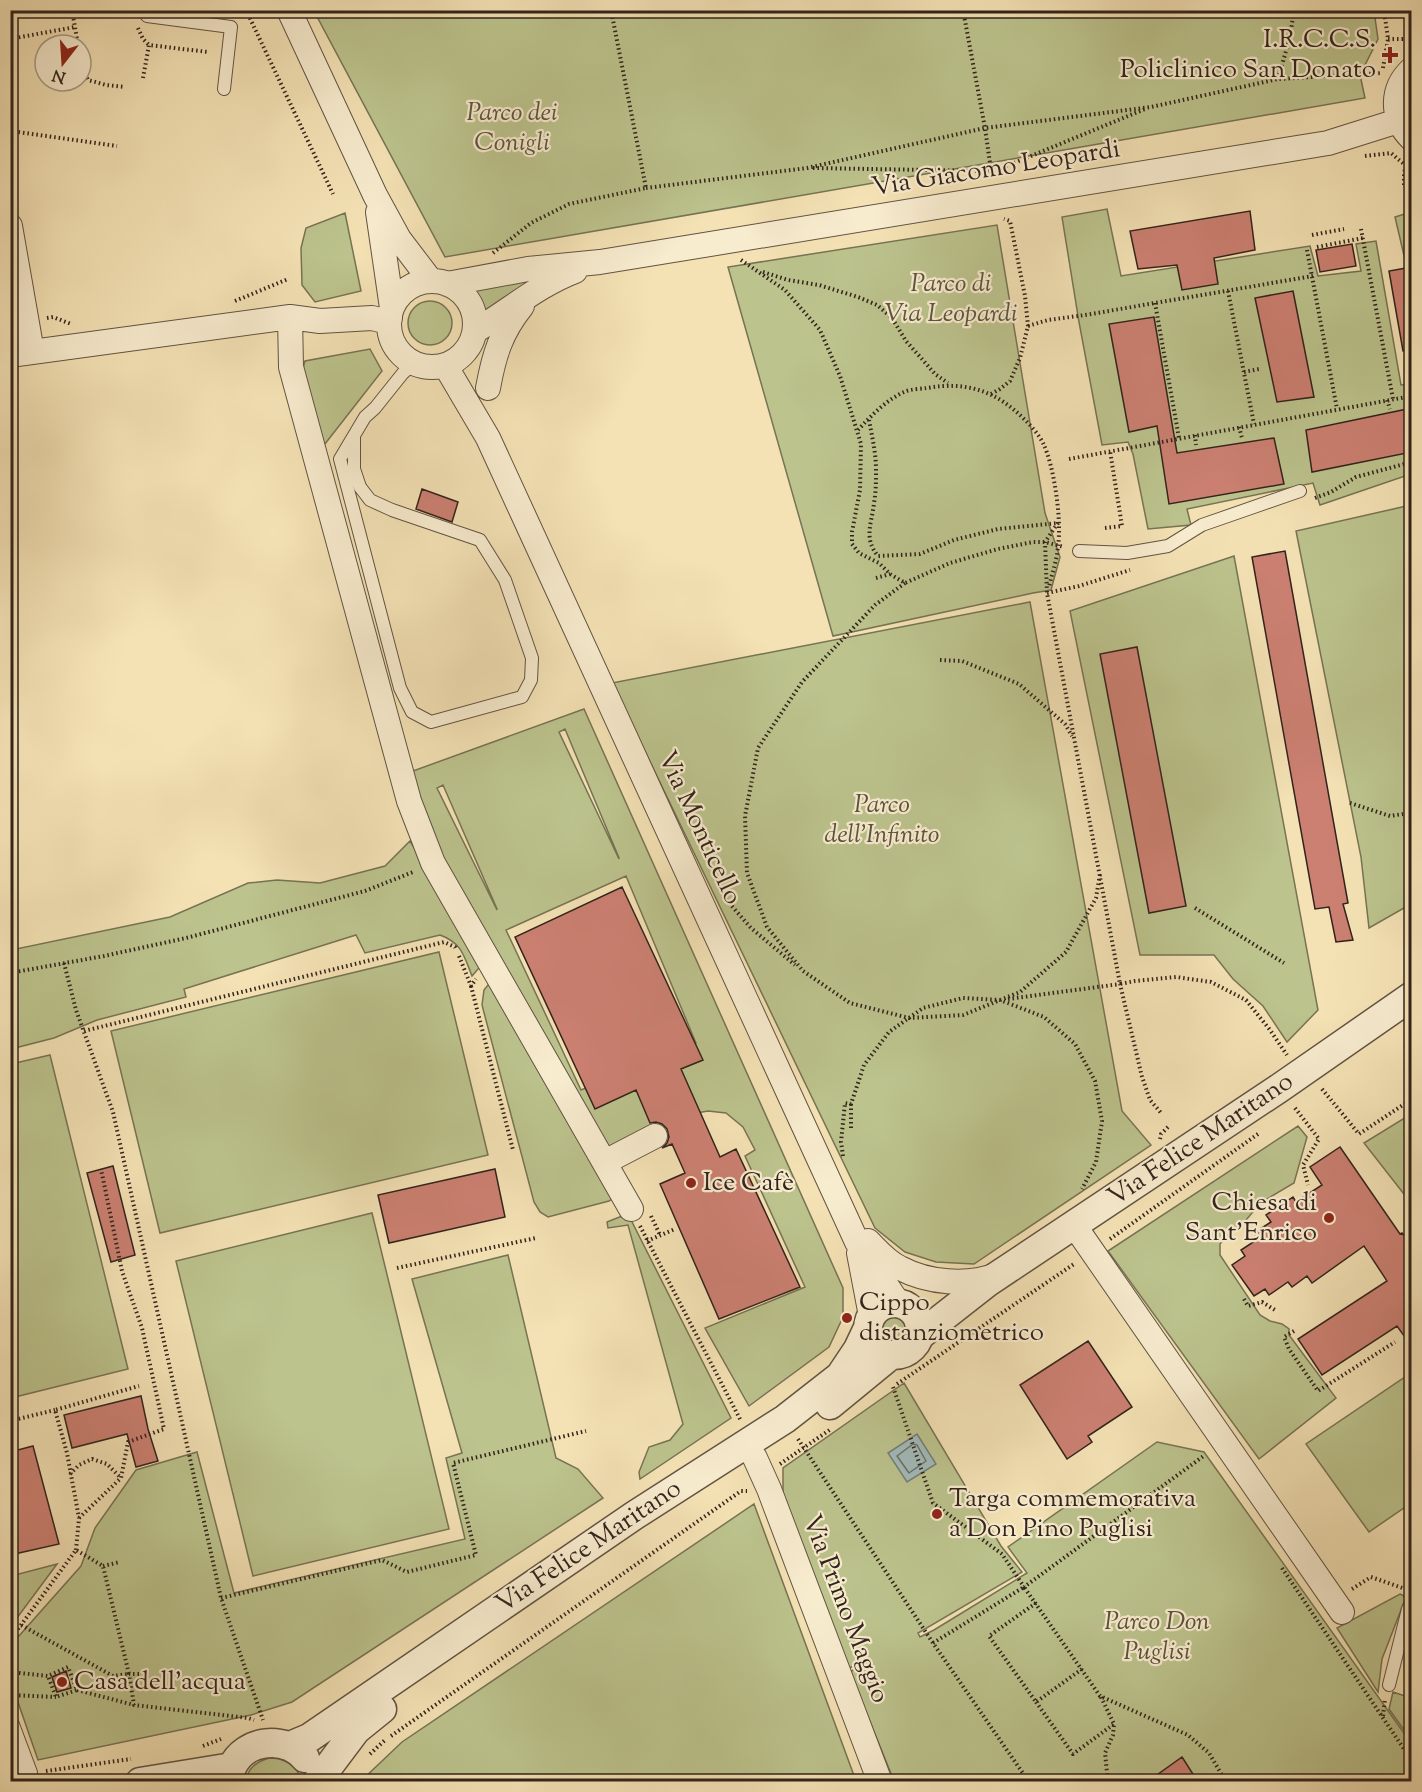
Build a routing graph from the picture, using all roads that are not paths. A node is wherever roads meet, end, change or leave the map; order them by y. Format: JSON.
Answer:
{"nodes":[{"id":1,"x":289,"y":10,"type":"edge"},
{"id":2,"x":147,"y":16,"type":"dead end"},
{"id":3,"x":1412,"y":69,"type":"edge"},
{"id":4,"x":224,"y":89,"type":"dead end"},
{"id":5,"x":1405,"y":130,"type":"edge"},
{"id":6,"x":375,"y":195,"type":"junction"},
{"id":7,"x":10,"y":226,"type":"edge"},
{"id":8,"x":600,"y":262,"type":"junction"},
{"id":9,"x":439,"y":282,"type":"junction"},
{"id":10,"x":532,"y":292,"type":"junction"},
{"id":11,"x":391,"y":313,"type":"junction"},
{"id":12,"x":290,"y":316,"type":"junction"},
{"id":13,"x":474,"y":334,"type":"junction"},
{"id":14,"x":21,"y":354,"type":"edge"},
{"id":15,"x":414,"y":363,"type":"junction"},
{"id":16,"x":445,"y":365,"type":"junction"},
{"id":17,"x":488,"y":388,"type":"junction"},
{"id":18,"x":354,"y":436,"type":"junction"},
{"id":19,"x":489,"y":438,"type":"junction"},
{"id":20,"x":1300,"y":491,"type":"dead end"},
{"id":21,"x":1079,"y":551,"type":"road end"},
{"id":22,"x":1412,"y":996,"type":"edge"},
{"id":23,"x":655,"y":1136,"type":"dead end"},
{"id":24,"x":605,"y":1162,"type":"junction"},
{"id":25,"x":829,"y":1180,"type":"junction"},
{"id":26,"x":631,"y":1209,"type":"road end"},
{"id":27,"x":1074,"y":1225,"type":"junction"},
{"id":28,"x":857,"y":1242,"type":"junction"},
{"id":29,"x":995,"y":1278,"type":"junction"},
{"id":30,"x":904,"y":1306,"type":"junction"},
{"id":31,"x":869,"y":1322,"type":"junction"},
{"id":32,"x":919,"y":1336,"type":"junction"},
{"id":33,"x":891,"y":1355,"type":"junction"},
{"id":34,"x":755,"y":1448,"type":"junction"},
{"id":35,"x":1412,"y":1604,"type":"edge"},
{"id":36,"x":1338,"y":1606,"type":"road end"},
{"id":37,"x":1389,"y":1685,"type":"dead end"},
{"id":38,"x":10,"y":1725,"type":"edge"},
{"id":39,"x":290,"y":1746,"type":"junction"},
{"id":40,"x":139,"y":1769,"type":"edge"},
{"id":41,"x":28,"y":1773,"type":"road end"},
{"id":42,"x":231,"y":1774,"type":"edge"},
{"id":43,"x":316,"y":1782,"type":"edge"},
{"id":44,"x":880,"y":1782,"type":"edge"}],
"edges":[{"from":1,"to":6,"type":"street"},
{"from":2,"to":4,"type":"lane"},
{"from":3,"to":5,"type":"street"},
{"from":5,"to":8,"type":"street","name":"Via Giacomo Leopardi"},
{"from":6,"to":9,"type":"street"},
{"from":6,"to":11,"type":"street"},
{"from":7,"to":14,"type":"street"},
{"from":8,"to":9,"type":"street","name":"Via Giacomo Leopardi"},
{"from":8,"to":10,"type":"street","name":"Via Giacomo Leopardi"},
{"from":9,"to":11,"type":"street"},
{"from":9,"to":13,"type":"street"},
{"from":10,"to":13,"type":"street","name":"Via Giacomo Leopardi"},
{"from":10,"to":17,"type":"street","name":"Via Giacomo Leopardi"},
{"from":11,"to":12,"type":"street"},
{"from":11,"to":15,"type":"street"},
{"from":12,"to":14,"type":"street"},
{"from":12,"to":24,"type":"street"},
{"from":13,"to":16,"type":"street"},
{"from":13,"to":17,"type":"street","name":"Via Monticello"},
{"from":15,"to":16,"type":"street"},
{"from":15,"to":18,"type":"lane"},
{"from":16,"to":19,"type":"street","name":"Via Monticello"},
{"from":17,"to":19,"type":"street","name":"Via Monticello"},
{"from":18,"to":18,"type":"lane"},
{"from":19,"to":25,"type":"street","name":"Via Monticello"},
{"from":20,"to":21,"type":"lane"},
{"from":22,"to":27,"type":"street","name":"Via Felice Maritano"},
{"from":23,"to":24,"type":"street"},
{"from":24,"to":26,"type":"street"},
{"from":25,"to":28,"type":"street","name":"Via Monticello"},
{"from":25,"to":29,"type":"street"},
{"from":27,"to":29,"type":"street","name":"Via Felice Maritano"},
{"from":27,"to":36,"type":"street"},
{"from":28,"to":30,"type":"street","name":"Via Monticello"},
{"from":28,"to":31,"type":"street","name":"Via Monticello"},
{"from":29,"to":30,"type":"street","name":"Via Felice Maritano"},
{"from":29,"to":32,"type":"street","name":"Via Felice Maritano"},
{"from":30,"to":31,"type":"street"},
{"from":30,"to":32,"type":"street"},
{"from":31,"to":33,"type":"street"},
{"from":31,"to":34,"type":"street","name":"Via Felice Maritano"},
{"from":32,"to":33,"type":"street"},
{"from":33,"to":34,"type":"street","name":"Via Felice Maritano"},
{"from":34,"to":39,"type":"street","name":"Via Felice Maritano"},
{"from":34,"to":43,"type":"street","name":"Via Felice Maritano"},
{"from":34,"to":44,"type":"street","name":"Via Primo Maggio"},
{"from":35,"to":37,"type":"lane"},
{"from":38,"to":41,"type":"street"},
{"from":39,"to":42,"type":"street"},
{"from":39,"to":43,"type":"street"},
{"from":40,"to":42,"type":"street"}]}
